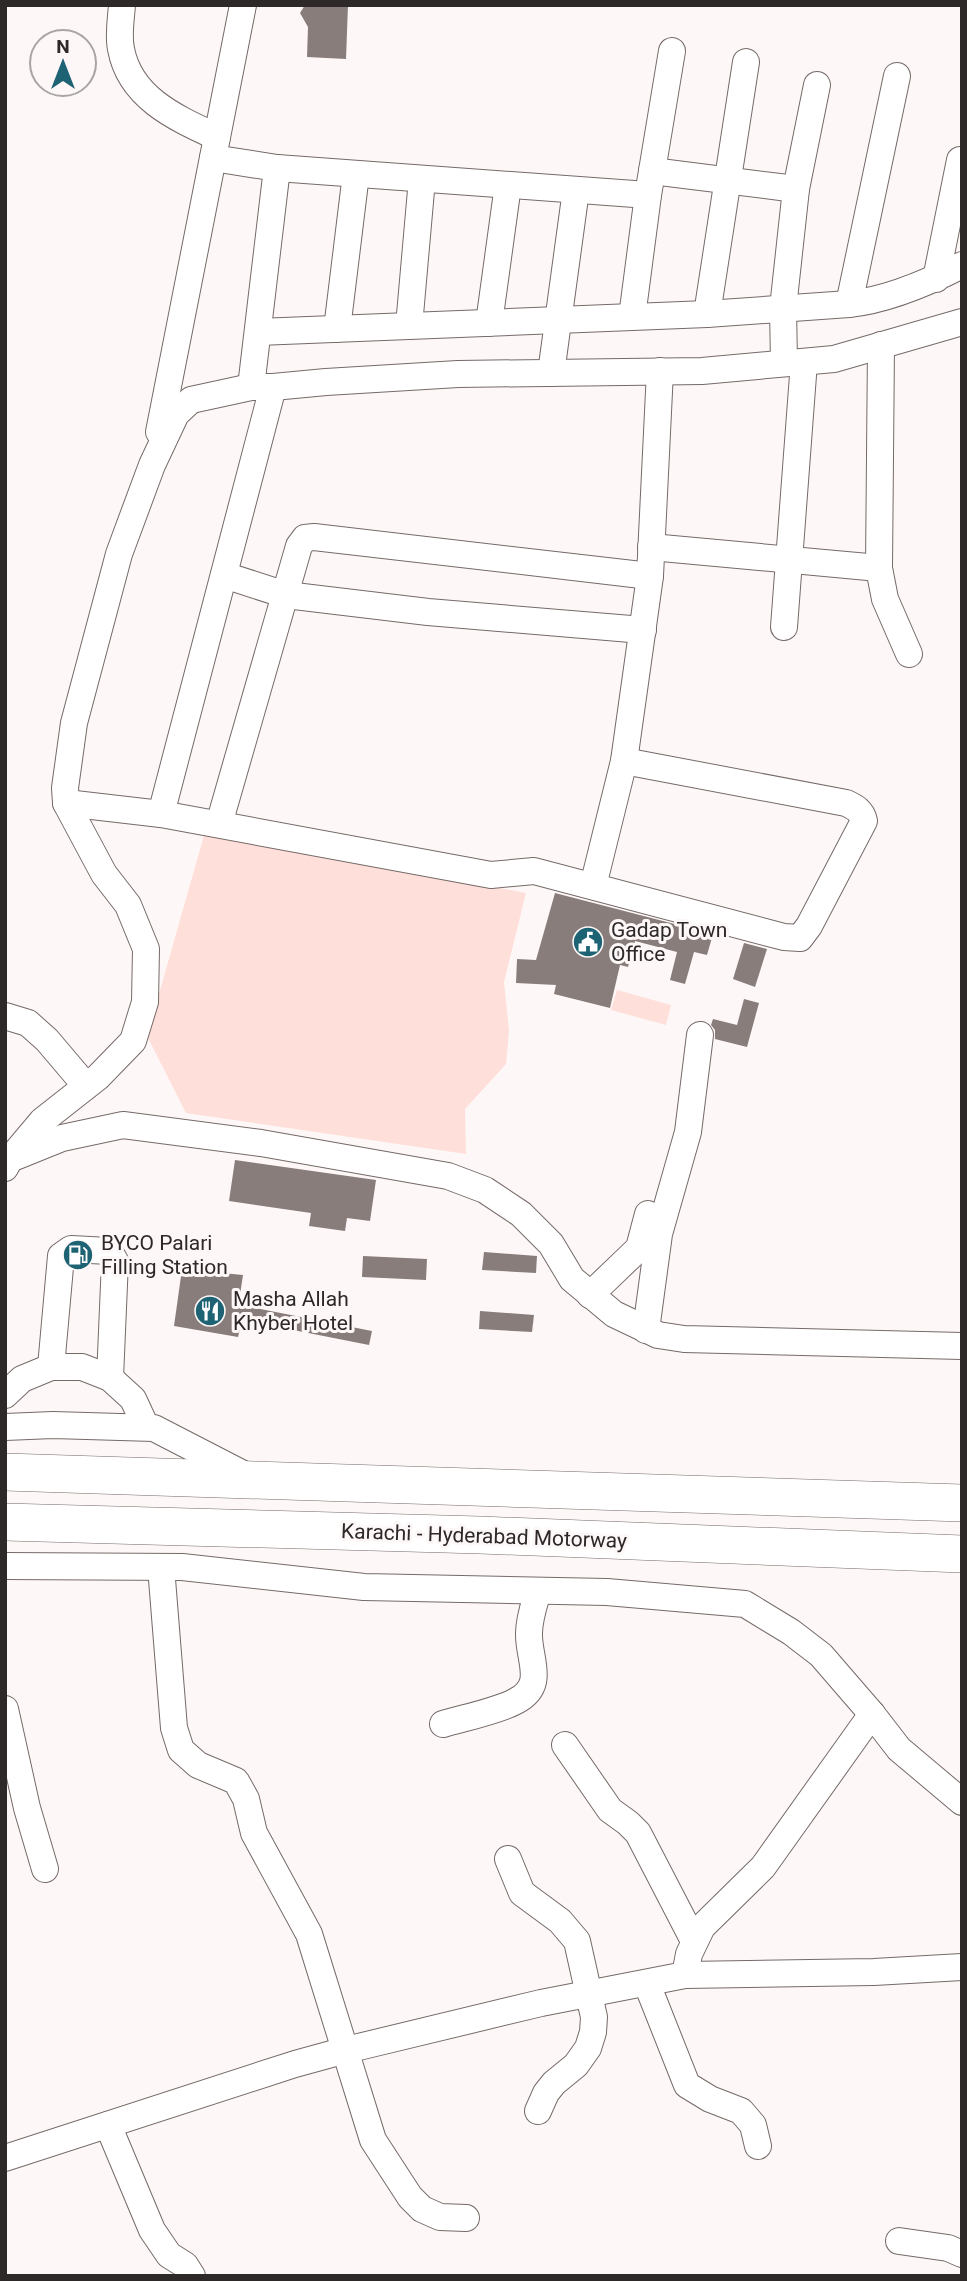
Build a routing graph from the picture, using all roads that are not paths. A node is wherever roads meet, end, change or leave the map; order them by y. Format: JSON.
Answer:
{"nodes":[{"id":1,"x":122,"y":5,"type":"edge"},
{"id":2,"x":243,"y":5,"type":"edge"},
{"id":3,"x":671,"y":51,"type":"dead end"},
{"id":4,"x":746,"y":62,"type":"dead end"},
{"id":5,"x":897,"y":76,"type":"dead end"},
{"id":6,"x":817,"y":85,"type":"dead end"},
{"id":7,"x":215,"y":147,"type":"junction"},
{"id":8,"x":960,"y":159,"type":"edge"},
{"id":9,"x":277,"y":168,"type":"junction"},
{"id":10,"x":356,"y":174,"type":"junction"},
{"id":11,"x":422,"y":178,"type":"junction"},
{"id":12,"x":728,"y":181,"type":"junction"},
{"id":13,"x":650,"y":183,"type":"junction"},
{"id":14,"x":508,"y":185,"type":"junction"},
{"id":15,"x":796,"y":189,"type":"junction"},
{"id":16,"x":576,"y":190,"type":"junction"},
{"id":17,"x":962,"y":265,"type":"edge"},
{"id":18,"x":936,"y":279,"type":"junction"},
{"id":19,"x":849,"y":304,"type":"junction"},
{"id":20,"x":783,"y":308,"type":"junction"},
{"id":21,"x":707,"y":314,"type":"junction"},
{"id":22,"x":632,"y":317,"type":"junction"},
{"id":23,"x":557,"y":320,"type":"junction"},
{"id":24,"x":962,"y":322,"type":"edge"},
{"id":25,"x":489,"y":323,"type":"junction"},
{"id":26,"x":409,"y":326,"type":"junction"},
{"id":27,"x":337,"y":329,"type":"junction"},
{"id":28,"x":258,"y":332,"type":"junction"},
{"id":29,"x":881,"y":345,"type":"junction"},
{"id":30,"x":794,"y":362,"type":"junction"},
{"id":31,"x":660,"y":371,"type":"junction"},
{"id":32,"x":551,"y":373,"type":"junction"},
{"id":33,"x":262,"y":387,"type":"junction"},
{"id":34,"x":152,"y":465,"type":"junction"},
{"id":35,"x":651,"y":547,"type":"junction"},
{"id":36,"x":788,"y":560,"type":"junction"},
{"id":37,"x":879,"y":568,"type":"junction"},
{"id":38,"x":224,"y":575,"type":"junction"},
{"id":39,"x":650,"y":576,"type":"junction"},
{"id":40,"x":286,"y":595,"type":"junction"},
{"id":41,"x":785,"y":626,"type":"dead end"},
{"id":42,"x":643,"y":630,"type":"junction"},
{"id":43,"x":909,"y":654,"type":"dead end"},
{"id":44,"x":624,"y":761,"type":"junction"},
{"id":45,"x":66,"y":803,"type":"junction"},
{"id":46,"x":161,"y":814,"type":"junction"},
{"id":47,"x":219,"y":824,"type":"junction"},
{"id":48,"x":593,"y":886,"type":"junction"},
{"id":49,"x":5,"y":1016,"type":"edge"},
{"id":50,"x":86,"y":1086,"type":"junction"},
{"id":51,"x":8,"y":1164,"type":"edge"},
{"id":52,"x":590,"y":1295,"type":"junction"},
{"id":53,"x":646,"y":1330,"type":"junction"},
{"id":54,"x":962,"y":1346,"type":"edge"},
{"id":55,"x":51,"y":1367,"type":"junction"},
{"id":56,"x":110,"y":1378,"type":"junction"},
{"id":57,"x":5,"y":1395,"type":"edge"},
{"id":58,"x":5,"y":1427,"type":"edge"},
{"id":59,"x":146,"y":1427,"type":"junction"},
{"id":60,"x":5,"y":1472,"type":"edge"},
{"id":61,"x":254,"y":1480,"type":"junction"},
{"id":62,"x":962,"y":1503,"type":"edge"},
{"id":63,"x":5,"y":1522,"type":"edge"},
{"id":64,"x":962,"y":1554,"type":"edge"},
{"id":65,"x":5,"y":1566,"type":"edge"},
{"id":66,"x":161,"y":1567,"type":"junction"},
{"id":67,"x":538,"y":1591,"type":"junction"},
{"id":68,"x":5,"y":1709,"type":"edge"},
{"id":69,"x":872,"y":1714,"type":"junction"},
{"id":70,"x":443,"y":1724,"type":"dead end"},
{"id":71,"x":565,"y":1745,"type":"dead end"},
{"id":72,"x":962,"y":1802,"type":"edge"},
{"id":73,"x":508,"y":1859,"type":"dead end"},
{"id":74,"x":45,"y":1869,"type":"dead end"},
{"id":75,"x":694,"y":1941,"type":"junction"},
{"id":76,"x":962,"y":1967,"type":"edge"},
{"id":77,"x":685,"y":1975,"type":"junction"},
{"id":78,"x":647,"y":1984,"type":"junction"},
{"id":79,"x":589,"y":1994,"type":"junction"},
{"id":80,"x":346,"y":2050,"type":"junction"},
{"id":81,"x":538,"y":2111,"type":"dead end"},
{"id":82,"x":108,"y":2125,"type":"junction"},
{"id":83,"x":758,"y":2146,"type":"dead end"},
{"id":84,"x":5,"y":2158,"type":"edge"},
{"id":85,"x":466,"y":2218,"type":"dead end"},
{"id":86,"x":900,"y":2241,"type":"dead end"},
{"id":87,"x":962,"y":2254,"type":"edge"},
{"id":88,"x":192,"y":2276,"type":"edge"}],
"edges":[{"from":1,"to":7,"type":"street"},
{"from":2,"to":7,"type":"street"},
{"from":3,"to":13,"type":"street"},
{"from":4,"to":12,"type":"street"},
{"from":5,"to":19,"type":"street"},
{"from":6,"to":15,"type":"street"},
{"from":7,"to":9,"type":"street"},
{"from":7,"to":34,"type":"street"},
{"from":8,"to":18,"type":"street"},
{"from":9,"to":10,"type":"street"},
{"from":9,"to":28,"type":"street"},
{"from":10,"to":11,"type":"street"},
{"from":10,"to":27,"type":"street"},
{"from":11,"to":14,"type":"street"},
{"from":11,"to":26,"type":"street"},
{"from":12,"to":13,"type":"street"},
{"from":12,"to":15,"type":"street"},
{"from":12,"to":21,"type":"street"},
{"from":13,"to":16,"type":"street"},
{"from":13,"to":22,"type":"street"},
{"from":14,"to":16,"type":"street"},
{"from":14,"to":25,"type":"street"},
{"from":15,"to":20,"type":"street"},
{"from":16,"to":23,"type":"street"},
{"from":17,"to":18,"type":"street"},
{"from":18,"to":19,"type":"street"},
{"from":19,"to":20,"type":"street"},
{"from":20,"to":21,"type":"street"},
{"from":20,"to":30,"type":"street"},
{"from":21,"to":22,"type":"street"},
{"from":22,"to":23,"type":"street"},
{"from":23,"to":25,"type":"street"},
{"from":23,"to":32,"type":"street"},
{"from":24,"to":29,"type":"street"},
{"from":25,"to":26,"type":"street"},
{"from":26,"to":27,"type":"street"},
{"from":27,"to":28,"type":"street"},
{"from":28,"to":33,"type":"street"},
{"from":29,"to":30,"type":"street"},
{"from":29,"to":37,"type":"street"},
{"from":30,"to":31,"type":"street"},
{"from":30,"to":36,"type":"street"},
{"from":31,"to":32,"type":"street"},
{"from":31,"to":35,"type":"street"},
{"from":32,"to":33,"type":"street"},
{"from":33,"to":34,"type":"street"},
{"from":33,"to":38,"type":"street"},
{"from":34,"to":45,"type":"street"},
{"from":35,"to":36,"type":"street"},
{"from":35,"to":39,"type":"street"},
{"from":36,"to":37,"type":"street"},
{"from":36,"to":41,"type":"street"},
{"from":37,"to":43,"type":"street"},
{"from":38,"to":40,"type":"street"},
{"from":38,"to":46,"type":"street"},
{"from":39,"to":40,"type":"street"},
{"from":39,"to":42,"type":"street"},
{"from":40,"to":42,"type":"street"},
{"from":40,"to":47,"type":"street"},
{"from":42,"to":44,"type":"street"},
{"from":44,"to":48,"type":"street"},
{"from":44,"to":48,"type":"street"},
{"from":45,"to":46,"type":"street"},
{"from":45,"to":50,"type":"street"},
{"from":46,"to":47,"type":"street"},
{"from":47,"to":48,"type":"street"},
{"from":49,"to":50,"type":"street"},
{"from":50,"to":51,"type":"street"},
{"from":51,"to":52,"type":"street"},
{"from":52,"to":53,"type":"street"},
{"from":52,"to":53,"type":"street"},
{"from":53,"to":54,"type":"street"},
{"from":55,"to":56,"type":"street"},
{"from":55,"to":56,"type":"street"},
{"from":55,"to":57,"type":"street"},
{"from":56,"to":59,"type":"street"},
{"from":58,"to":59,"type":"street"},
{"from":59,"to":61,"type":"street"},
{"from":60,"to":61,"type":"highway"},
{"from":61,"to":62,"type":"highway"},
{"from":63,"to":64,"type":"highway","name":"Karachi - Hyderabad Motorway"},
{"from":65,"to":66,"type":"street"},
{"from":66,"to":67,"type":"street"},
{"from":66,"to":80,"type":"street"},
{"from":67,"to":69,"type":"street"},
{"from":67,"to":70,"type":"street"},
{"from":68,"to":74,"type":"street"},
{"from":69,"to":72,"type":"street"},
{"from":69,"to":75,"type":"street"},
{"from":71,"to":75,"type":"street"},
{"from":73,"to":79,"type":"street"},
{"from":75,"to":77,"type":"street"},
{"from":76,"to":77,"type":"street"},
{"from":77,"to":78,"type":"street"},
{"from":78,"to":79,"type":"street"},
{"from":78,"to":83,"type":"street"},
{"from":79,"to":80,"type":"street"},
{"from":79,"to":81,"type":"street"},
{"from":80,"to":82,"type":"street"},
{"from":80,"to":85,"type":"street"},
{"from":82,"to":84,"type":"street"},
{"from":82,"to":88,"type":"street"},
{"from":86,"to":87,"type":"street"}]}
